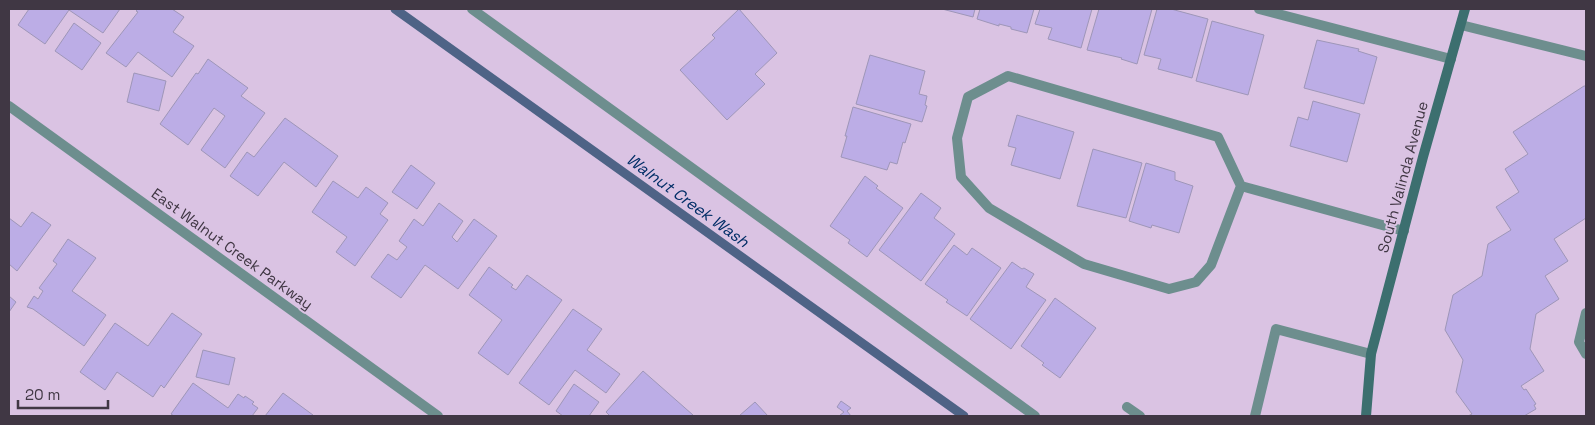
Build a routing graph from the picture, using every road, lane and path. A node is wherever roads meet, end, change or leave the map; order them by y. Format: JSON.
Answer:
{"nodes":[{"id":1,"x":472,"y":9,"type":"edge"},
{"id":2,"x":1259,"y":9,"type":"edge"},
{"id":3,"x":1465,"y":9,"type":"edge"},
{"id":4,"x":1461,"y":24,"type":"junction"},
{"id":5,"x":1586,"y":56,"type":"edge"},
{"id":6,"x":1451,"y":58,"type":"junction"},
{"id":7,"x":9,"y":106,"type":"edge"},
{"id":8,"x":1241,"y":186,"type":"junction"},
{"id":9,"x":1404,"y":231,"type":"junction"},
{"id":10,"x":1586,"y":314,"type":"edge"},
{"id":11,"x":1372,"y":354,"type":"junction"},
{"id":12,"x":1586,"y":354,"type":"edge"},
{"id":13,"x":1127,"y":407,"type":"dead end"},
{"id":14,"x":438,"y":416,"type":"edge"},
{"id":15,"x":1035,"y":416,"type":"edge"},
{"id":16,"x":1140,"y":416,"type":"edge"},
{"id":17,"x":1255,"y":416,"type":"edge"},
{"id":18,"x":1366,"y":416,"type":"edge"}],
"edges":[{"from":1,"to":15,"type":"street"},
{"from":2,"to":6,"type":"street"},
{"from":3,"to":4,"type":"main road","name":"South Valinda Avenue"},
{"from":4,"to":5,"type":"street"},
{"from":4,"to":6,"type":"main road","name":"South Valinda Avenue"},
{"from":6,"to":9,"type":"main road","name":"South Valinda Avenue"},
{"from":7,"to":14,"type":"street","name":"East Walnut Creek Parkway"},
{"from":8,"to":8,"type":"street"},
{"from":8,"to":9,"type":"street"},
{"from":9,"to":11,"type":"main road","name":"South Valinda Avenue"},
{"from":10,"to":12,"type":"street"},
{"from":11,"to":17,"type":"street"},
{"from":11,"to":18,"type":"main road","name":"South Valinda Avenue"},
{"from":13,"to":16,"type":"street"}]}
